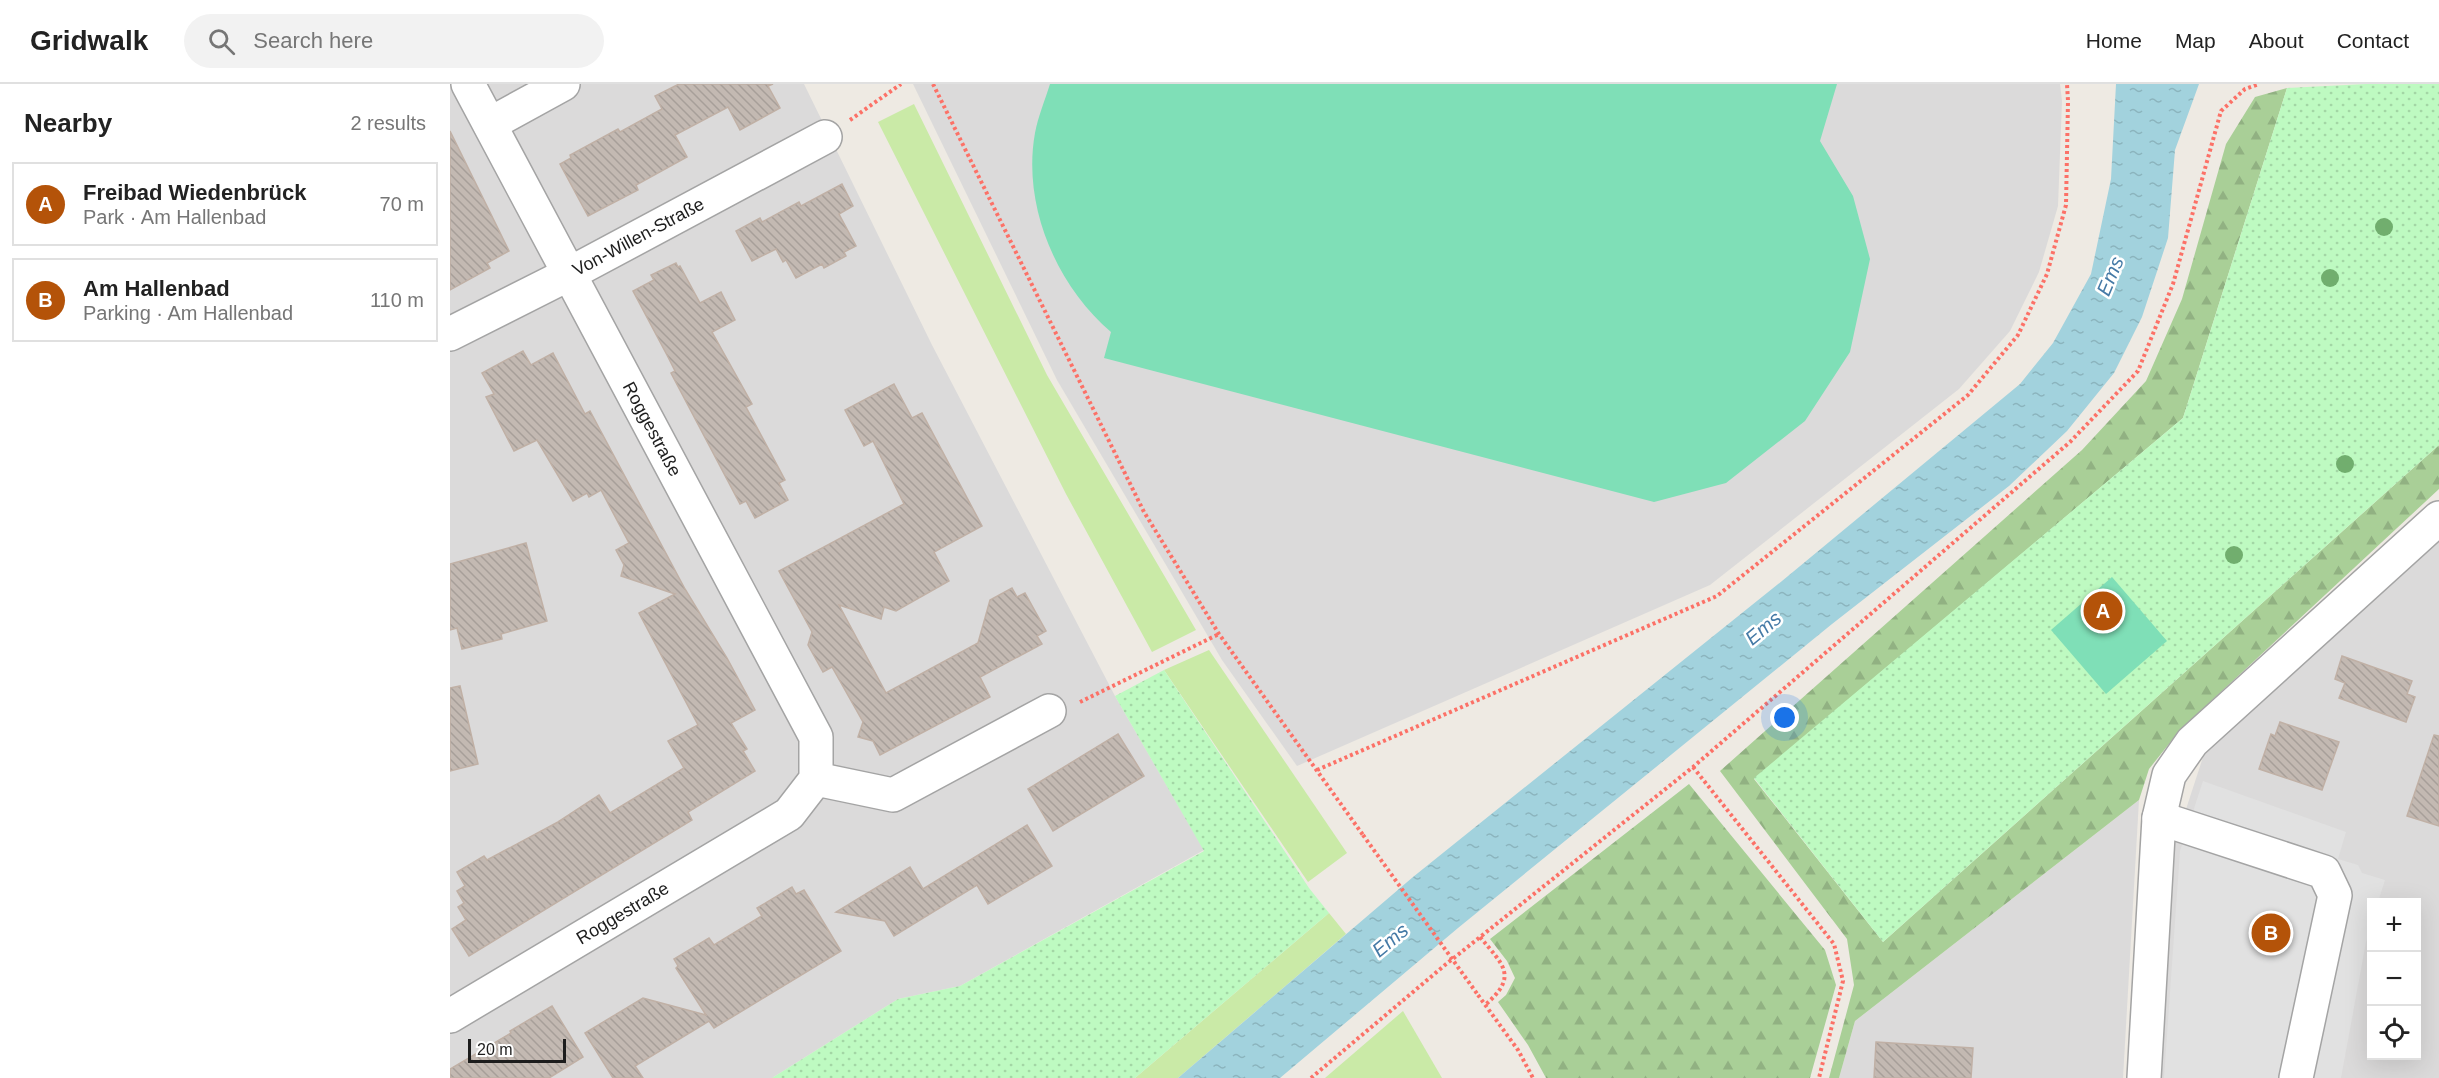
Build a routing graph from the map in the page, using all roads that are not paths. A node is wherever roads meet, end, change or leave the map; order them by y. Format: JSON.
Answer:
{"nodes":[{"id":1,"x":468,"y":84,"type":"edge"},
{"id":2,"x":563,"y":84,"type":"edge"},
{"id":3,"x":490,"y":124,"type":"junction"},
{"id":4,"x":825,"y":137,"type":"road end"},
{"id":5,"x":569,"y":274,"type":"junction"},
{"id":6,"x":450,"y":334,"type":"edge"},
{"id":7,"x":2439,"y":518,"type":"edge"},
{"id":8,"x":1048,"y":711,"type":"dead end"},
{"id":9,"x":816,"y":779,"type":"junction"},
{"id":10,"x":2159,"y":818,"type":"junction"},
{"id":11,"x":450,"y":1016,"type":"edge"},
{"id":12,"x":2144,"y":1078,"type":"edge"},
{"id":13,"x":2296,"y":1078,"type":"edge"}],
"edges":[{"from":1,"to":3,"type":"street","name":"Roggestraße"},
{"from":2,"to":3,"type":"street"},
{"from":3,"to":5,"type":"street","name":"Roggestraße"},
{"from":4,"to":5,"type":"street","name":"Von-Willen-Straße"},
{"from":5,"to":6,"type":"street","name":"Von-Willen-Straße"},
{"from":5,"to":9,"type":"street","name":"Roggestraße"},
{"from":7,"to":10,"type":"street"},
{"from":8,"to":9,"type":"street"},
{"from":9,"to":11,"type":"street","name":"Roggestraße"},
{"from":10,"to":12,"type":"street"},
{"from":10,"to":13,"type":"street"}]}
